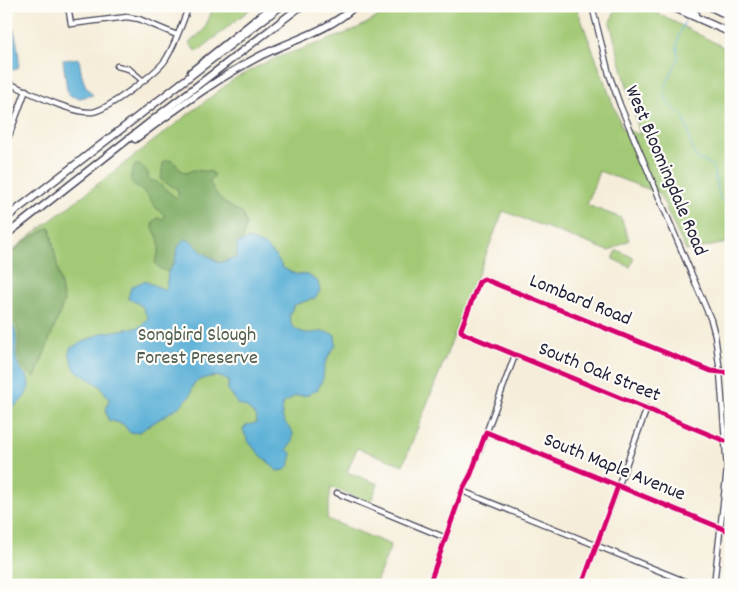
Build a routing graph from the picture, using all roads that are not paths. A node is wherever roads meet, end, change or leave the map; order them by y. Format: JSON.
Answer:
{"nodes":[{"id":1,"x":68,"y":6,"type":"edge"},
{"id":2,"x":189,"y":6,"type":"edge"},
{"id":3,"x":273,"y":6,"type":"edge"},
{"id":4,"x":281,"y":6,"type":"edge"},
{"id":5,"x":301,"y":6,"type":"edge"},
{"id":6,"x":355,"y":6,"type":"edge"},
{"id":7,"x":592,"y":6,"type":"edge"},
{"id":8,"x":670,"y":6,"type":"edge"},
{"id":9,"x":681,"y":6,"type":"edge"},
{"id":10,"x":709,"y":6,"type":"edge"},
{"id":11,"x":731,"y":17,"type":"edge"},
{"id":12,"x":731,"y":32,"type":"edge"},
{"id":13,"x":177,"y":35,"type":"junction"},
{"id":14,"x":117,"y":66,"type":"dead end"},
{"id":15,"x":142,"y":80,"type":"junction"},
{"id":16,"x":6,"y":82,"type":"edge"},
{"id":17,"x":26,"y":90,"type":"junction"},
{"id":18,"x":140,"y":114,"type":"junction"},
{"id":19,"x":6,"y":144,"type":"edge"},
{"id":20,"x":97,"y":165,"type":"junction"},
{"id":21,"x":6,"y":218,"type":"edge"},
{"id":22,"x":6,"y":235,"type":"edge"},
{"id":23,"x":461,"y":331,"type":"joint"},
{"id":24,"x":515,"y":354,"type":"junction"},
{"id":25,"x":720,"y":372,"type":"junction"},
{"id":26,"x":731,"y":373,"type":"edge"},
{"id":27,"x":647,"y":408,"type":"junction"},
{"id":28,"x":486,"y":432,"type":"junction"},
{"id":29,"x":725,"y":441,"type":"junction"},
{"id":30,"x":729,"y":470,"type":"edge"},
{"id":31,"x":618,"y":486,"type":"junction"},
{"id":32,"x":462,"y":491,"type":"junction"},
{"id":33,"x":337,"y":493,"type":"dead end"},
{"id":34,"x":720,"y":528,"type":"junction"},
{"id":35,"x":731,"y":532,"type":"edge"},
{"id":36,"x":446,"y":538,"type":"junction"},
{"id":37,"x":597,"y":545,"type":"junction"},
{"id":38,"x":428,"y":585,"type":"edge"},
{"id":39,"x":582,"y":585,"type":"edge"},
{"id":40,"x":694,"y":585,"type":"edge"},
{"id":41,"x":714,"y":585,"type":"edge"}],
"edges":[{"from":1,"to":13,"type":"street"},
{"from":2,"to":13,"type":"street"},
{"from":3,"to":18,"type":"highway"},
{"from":4,"to":18,"type":"highway"},
{"from":5,"to":20,"type":"highway"},
{"from":6,"to":20,"type":"highway"},
{"from":7,"to":25,"type":"street","name":"West Bloomingdale Road"},
{"from":8,"to":12,"type":"highway"},
{"from":9,"to":12,"type":"highway"},
{"from":10,"to":11,"type":"highway"},
{"from":13,"to":15,"type":"street"},
{"from":14,"to":15,"type":"street"},
{"from":15,"to":17,"type":"street"},
{"from":16,"to":17,"type":"street"},
{"from":17,"to":19,"type":"street"},
{"from":18,"to":21,"type":"highway"},
{"from":20,"to":22,"type":"highway"},
{"from":23,"to":24,"type":"street","name":"South Oak Street"},
{"from":23,"to":25,"type":"street","name":"Lombard Road"},
{"from":24,"to":27,"type":"street","name":"South Oak Street"},
{"from":24,"to":28,"type":"street"},
{"from":25,"to":26,"type":"street"},
{"from":25,"to":29,"type":"street","name":"West Bloomingdale Road"},
{"from":27,"to":29,"type":"street","name":"South Oak Street"},
{"from":27,"to":31,"type":"street"},
{"from":28,"to":31,"type":"street","name":"South Maple Avenue"},
{"from":28,"to":32,"type":"street"},
{"from":29,"to":30,"type":"street","name":"West Bloomingdale Road"},
{"from":30,"to":34,"type":"street","name":"West Bloomingdale Road"},
{"from":31,"to":34,"type":"street","name":"South Maple Avenue"},
{"from":31,"to":37,"type":"street"},
{"from":32,"to":36,"type":"street"},
{"from":32,"to":37,"type":"street"},
{"from":33,"to":36,"type":"street"},
{"from":34,"to":35,"type":"street","name":"South Maple Avenue"},
{"from":34,"to":41,"type":"street","name":"West Bloomingdale Road"},
{"from":36,"to":38,"type":"street"},
{"from":37,"to":39,"type":"street"},
{"from":37,"to":40,"type":"street"}]}
